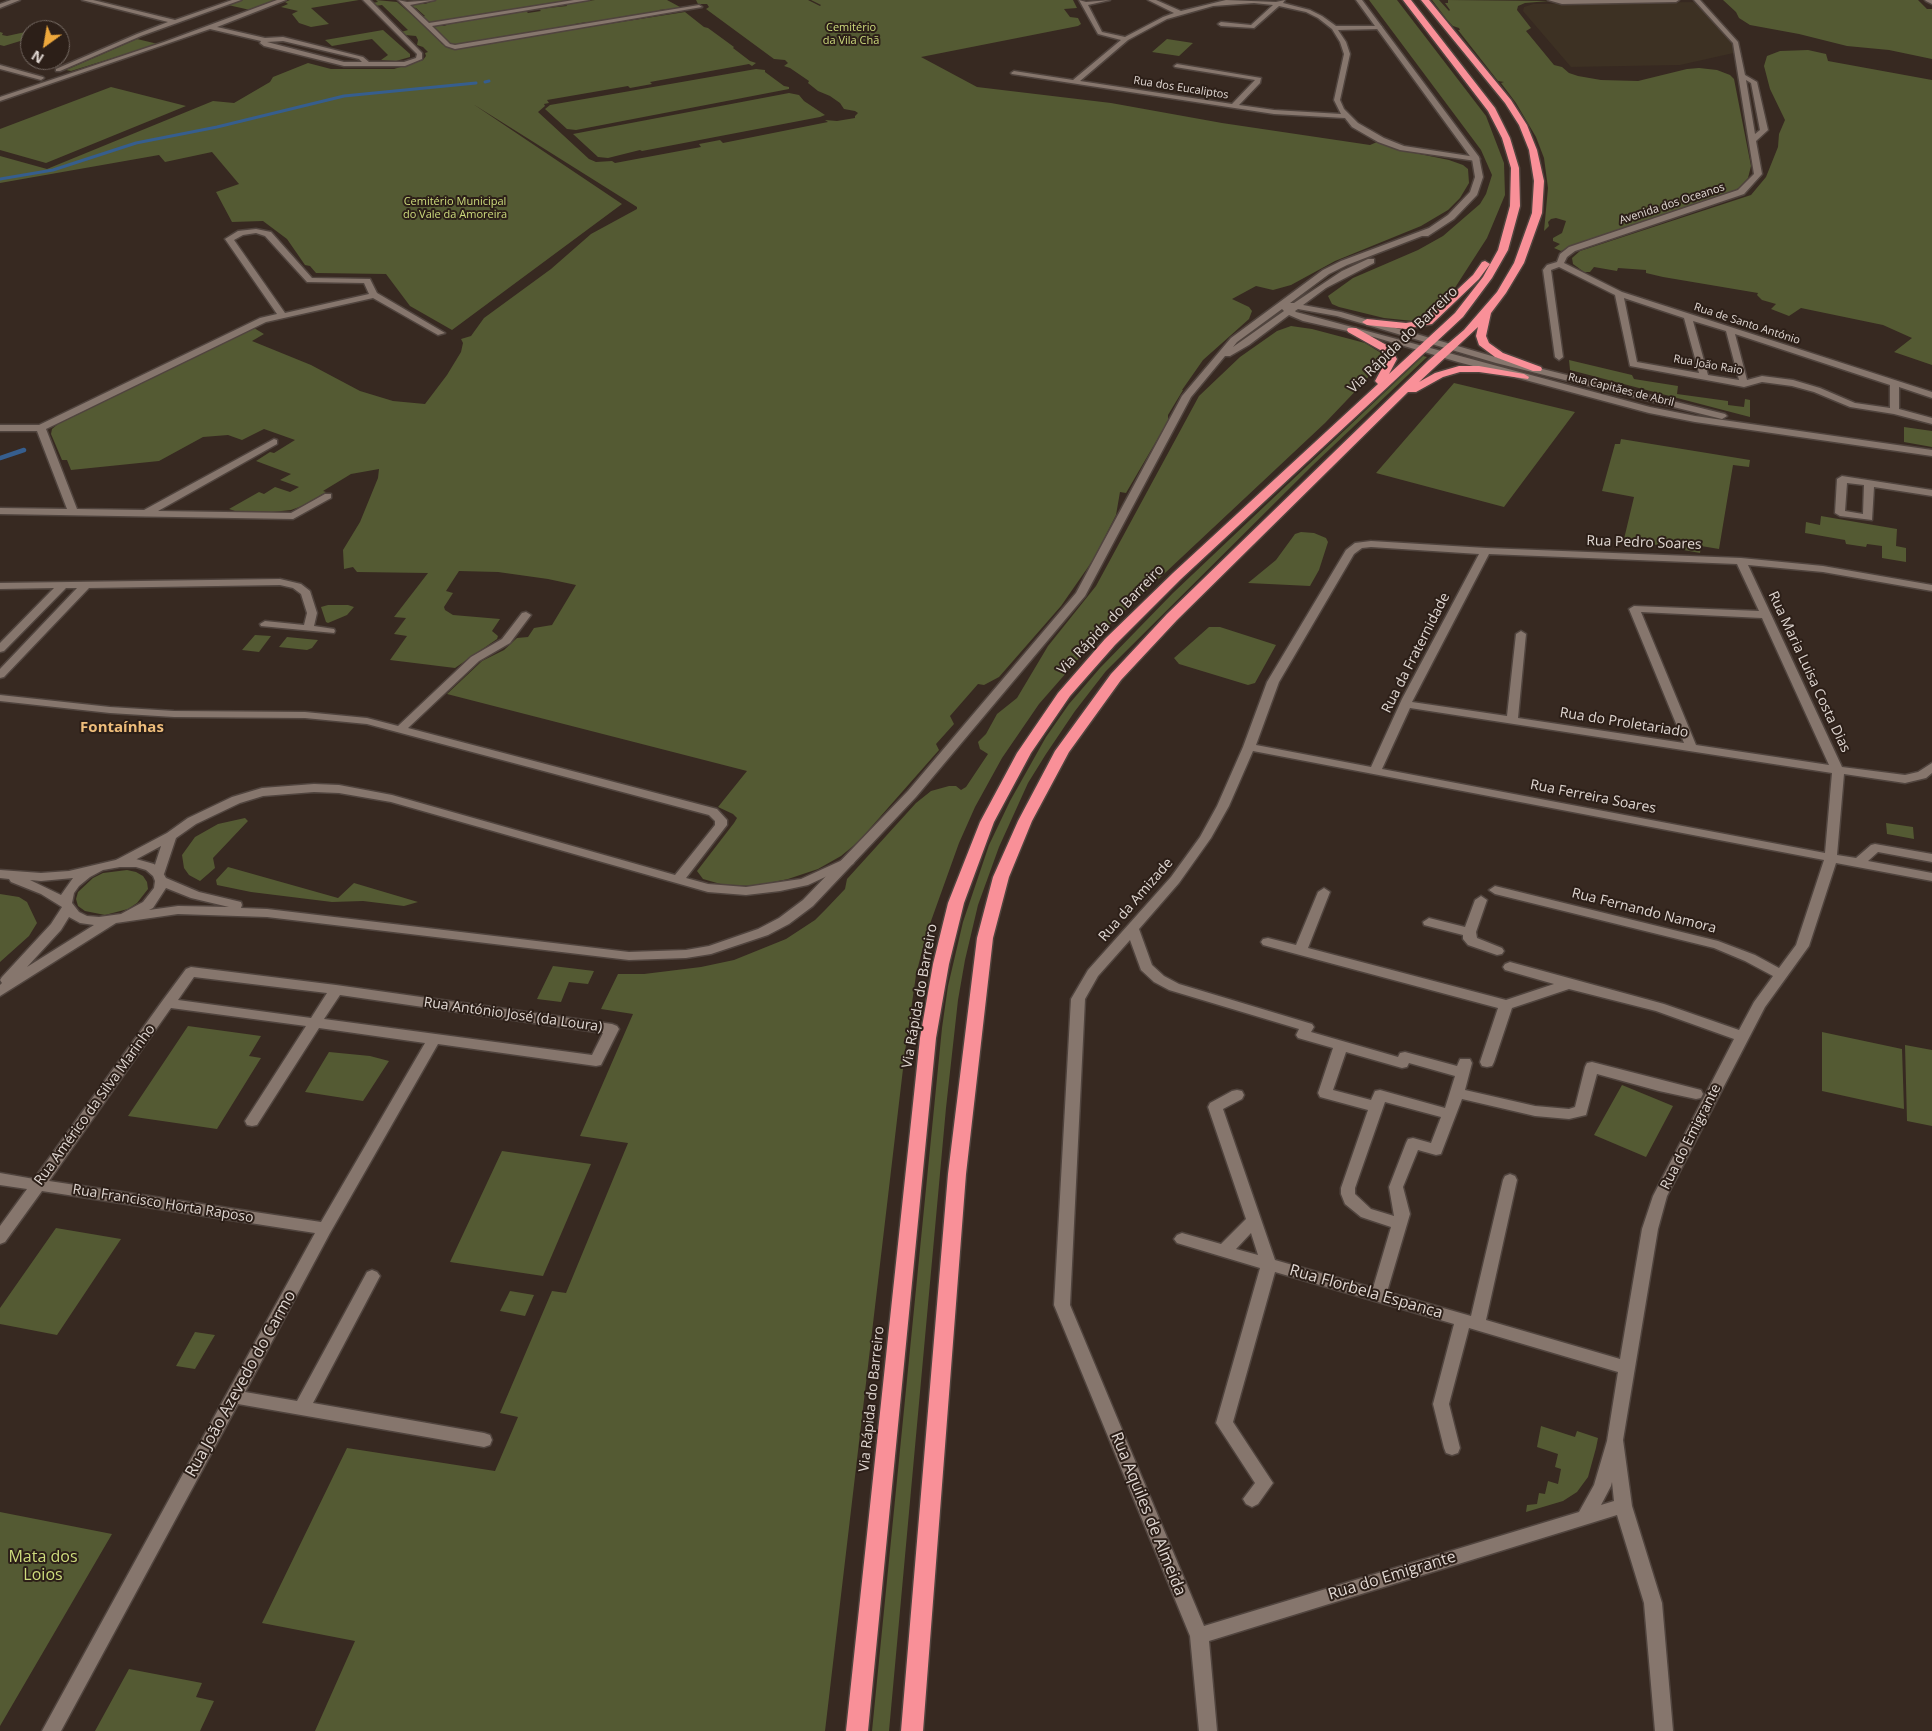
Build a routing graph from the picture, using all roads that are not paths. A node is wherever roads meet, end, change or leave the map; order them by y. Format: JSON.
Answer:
{"nodes":[{"id":1,"x":17,"y":0,"type":"edge"},
{"id":2,"x":85,"y":0,"type":"edge"},
{"id":3,"x":238,"y":0,"type":"edge"},
{"id":4,"x":283,"y":0,"type":"edge"},
{"id":5,"x":366,"y":0,"type":"edge"},
{"id":6,"x":432,"y":0,"type":"edge"},
{"id":7,"x":586,"y":0,"type":"edge"},
{"id":8,"x":1107,"y":0,"type":"edge"},
{"id":9,"x":1151,"y":0,"type":"edge"},
{"id":10,"x":1359,"y":0,"type":"edge"},
{"id":11,"x":1407,"y":0,"type":"edge"},
{"id":12,"x":1425,"y":0,"type":"edge"},
{"id":13,"x":1552,"y":0,"type":"edge"},
{"id":14,"x":1642,"y":0,"type":"edge"},
{"id":15,"x":1676,"y":0,"type":"edge"},
{"id":16,"x":1697,"y":0,"type":"edge"},
{"id":17,"x":1928,"y":0,"type":"edge"},
{"id":18,"x":403,"y":2,"type":"edge"},
{"id":19,"x":1083,"y":2,"type":"edge"},
{"id":20,"x":1280,"y":2,"type":"edge"},
{"id":21,"x":1932,"y":2,"type":"edge"},
{"id":22,"x":0,"y":6,"type":"edge"},
{"id":23,"x":699,"y":7,"type":"dead end"},
{"id":24,"x":201,"y":13,"type":"junction"},
{"id":25,"x":1179,"y":13,"type":"junction"},
{"id":26,"x":228,"y":20,"type":"junction"},
{"id":27,"x":174,"y":22,"type":"junction"},
{"id":28,"x":1095,"y":24,"type":"junction"},
{"id":29,"x":1221,"y":24,"type":"dead end"},
{"id":30,"x":162,"y":26,"type":"junction"},
{"id":31,"x":429,"y":26,"type":"junction"},
{"id":32,"x":1103,"y":26,"type":"dead end"},
{"id":33,"x":210,"y":27,"type":"junction"},
{"id":34,"x":1379,"y":27,"type":"junction"},
{"id":35,"x":1334,"y":28,"type":"junction"},
{"id":36,"x":1128,"y":30,"type":"dead end"},
{"id":37,"x":1136,"y":32,"type":"junction"},
{"id":38,"x":192,"y":34,"type":"junction"},
{"id":39,"x":1126,"y":38,"type":"junction"},
{"id":40,"x":266,"y":40,"type":"junction"},
{"id":41,"x":364,"y":64,"type":"junction"},
{"id":42,"x":1177,"y":66,"type":"dead end"},
{"id":43,"x":0,"y":67,"type":"edge"},
{"id":44,"x":1014,"y":73,"type":"dead end"},
{"id":45,"x":1740,"y":75,"type":"junction"},
{"id":46,"x":41,"y":78,"type":"junction"},
{"id":47,"x":1074,"y":82,"type":"junction"},
{"id":48,"x":0,"y":93,"type":"edge"},
{"id":49,"x":0,"y":99,"type":"edge"},
{"id":50,"x":1234,"y":106,"type":"junction"},
{"id":51,"x":1345,"y":116,"type":"junction"},
{"id":52,"x":1752,"y":140,"type":"junction"},
{"id":53,"x":1476,"y":159,"type":"junction"},
{"id":54,"x":1430,"y":230,"type":"junction"},
{"id":55,"x":1505,"y":237,"type":"junction"},
{"id":56,"x":1560,"y":264,"type":"junction"},
{"id":57,"x":1323,"y":286,"type":"junction"},
{"id":58,"x":1619,"y":294,"type":"junction"},
{"id":59,"x":374,"y":295,"type":"junction"},
{"id":60,"x":1281,"y":304,"type":"junction"},
{"id":61,"x":1292,"y":308,"type":"junction"},
{"id":62,"x":1487,"y":311,"type":"junction"},
{"id":63,"x":1338,"y":314,"type":"junction"},
{"id":64,"x":283,"y":316,"type":"junction"},
{"id":65,"x":1688,"y":317,"type":"junction"},
{"id":66,"x":1312,"y":321,"type":"junction"},
{"id":67,"x":1367,"y":322,"type":"junction"},
{"id":68,"x":1265,"y":329,"type":"junction"},
{"id":69,"x":1352,"y":330,"type":"junction"},
{"id":70,"x":1730,"y":331,"type":"junction"},
{"id":71,"x":441,"y":333,"type":"dead end"},
{"id":72,"x":1426,"y":345,"type":"junction"},
{"id":73,"x":1446,"y":350,"type":"junction"},
{"id":74,"x":1559,"y":356,"type":"dead end"},
{"id":75,"x":1218,"y":360,"type":"junction"},
{"id":76,"x":1537,"y":369,"type":"junction"},
{"id":77,"x":1524,"y":376,"type":"junction"},
{"id":78,"x":1704,"y":376,"type":"junction"},
{"id":79,"x":1895,"y":383,"type":"junction"},
{"id":80,"x":1744,"y":384,"type":"junction"},
{"id":81,"x":1376,"y":390,"type":"junction"},
{"id":82,"x":1932,"y":395,"type":"edge"},
{"id":83,"x":1399,"y":396,"type":"junction"},
{"id":84,"x":1894,"y":411,"type":"junction"},
{"id":85,"x":1932,"y":421,"type":"edge"},
{"id":86,"x":0,"y":428,"type":"edge"},
{"id":87,"x":41,"y":428,"type":"junction"},
{"id":88,"x":1797,"y":434,"type":"junction"},
{"id":89,"x":274,"y":442,"type":"dead end"},
{"id":90,"x":1932,"y":454,"type":"edge"},
{"id":91,"x":1869,"y":483,"type":"junction"},
{"id":92,"x":1932,"y":493,"type":"edge"},
{"id":93,"x":328,"y":496,"type":"dead end"},
{"id":94,"x":0,"y":511,"type":"edge"},
{"id":95,"x":73,"y":512,"type":"junction"},
{"id":96,"x":146,"y":513,"type":"junction"},
{"id":97,"x":1354,"y":548,"type":"joint"},
{"id":98,"x":1486,"y":551,"type":"junction"},
{"id":99,"x":1741,"y":561,"type":"junction"},
{"id":100,"x":63,"y":585,"type":"junction"},
{"id":101,"x":86,"y":585,"type":"junction"},
{"id":102,"x":0,"y":586,"type":"edge"},
{"id":103,"x":1932,"y":588,"type":"edge"},
{"id":104,"x":526,"y":615,"type":"dead end"},
{"id":105,"x":1766,"y":615,"type":"junction"},
{"id":106,"x":265,"y":624,"type":"dead end"},
{"id":107,"x":308,"y":628,"type":"junction"},
{"id":108,"x":330,"y":631,"type":"dead end"},
{"id":109,"x":1521,"y":634,"type":"dead end"},
{"id":110,"x":0,"y":649,"type":"edge"},
{"id":111,"x":0,"y":675,"type":"edge"},
{"id":112,"x":0,"y":698,"type":"edge"},
{"id":113,"x":1406,"y":704,"type":"junction"},
{"id":114,"x":1512,"y":720,"type":"junction"},
{"id":115,"x":400,"y":729,"type":"junction"},
{"id":116,"x":1249,"y":747,"type":"junction"},
{"id":117,"x":1692,"y":748,"type":"junction"},
{"id":118,"x":1932,"y":767,"type":"edge"},
{"id":119,"x":1375,"y":770,"type":"junction"},
{"id":120,"x":1838,"y":770,"type":"junction"},
{"id":121,"x":171,"y":836,"type":"junction"},
{"id":122,"x":1831,"y":858,"type":"junction"},
{"id":123,"x":1932,"y":858,"type":"edge"},
{"id":124,"x":851,"y":860,"type":"junction"},
{"id":125,"x":120,"y":863,"type":"junction"},
{"id":126,"x":1858,"y":863,"type":"junction"},
{"id":127,"x":100,"y":867,"type":"junction"},
{"id":128,"x":2,"y":875,"type":"edge"},
{"id":129,"x":159,"y":877,"type":"junction"},
{"id":130,"x":1932,"y":877,"type":"edge"},
{"id":131,"x":678,"y":880,"type":"junction"},
{"id":132,"x":1495,"y":890,"type":"dead end"},
{"id":133,"x":1324,"y":892,"type":"dead end"},
{"id":134,"x":1481,"y":900,"type":"dead end"},
{"id":135,"x":67,"y":905,"type":"junction"},
{"id":136,"x":267,"y":913,"type":"junction"},
{"id":137,"x":120,"y":918,"type":"junction"},
{"id":138,"x":1429,"y":922,"type":"dead end"},
{"id":139,"x":1132,"y":928,"type":"junction"},
{"id":140,"x":1470,"y":932,"type":"junction"},
{"id":141,"x":1268,"y":942,"type":"dead end"},
{"id":142,"x":1300,"y":951,"type":"junction"},
{"id":143,"x":1497,"y":951,"type":"dead end"},
{"id":144,"x":1510,"y":967,"type":"dead end"},
{"id":145,"x":191,"y":972,"type":"joint"},
{"id":146,"x":1781,"y":974,"type":"junction"},
{"id":147,"x":1569,"y":984,"type":"junction"},
{"id":148,"x":0,"y":989,"type":"edge"},
{"id":149,"x":336,"y":990,"type":"junction"},
{"id":150,"x":168,"y":1003,"type":"junction"},
{"id":151,"x":1506,"y":1005,"type":"junction"},
{"id":152,"x":316,"y":1022,"type":"junction"},
{"id":153,"x":1743,"y":1037,"type":"junction"},
{"id":154,"x":434,"y":1039,"type":"junction"},
{"id":155,"x":1341,"y":1046,"type":"junction"},
{"id":156,"x":1487,"y":1062,"type":"dead end"},
{"id":157,"x":1457,"y":1093,"type":"junction"},
{"id":158,"x":1696,"y":1094,"type":"dead end"},
{"id":159,"x":1237,"y":1095,"type":"dead end"},
{"id":160,"x":1376,"y":1107,"type":"junction"},
{"id":161,"x":1449,"y":1114,"type":"junction"},
{"id":162,"x":252,"y":1121,"type":"dead end"},
{"id":163,"x":0,"y":1180,"type":"edge"},
{"id":164,"x":1510,"y":1180,"type":"dead end"},
{"id":165,"x":38,"y":1185,"type":"junction"},
{"id":166,"x":1254,"y":1220,"type":"junction"},
{"id":167,"x":1399,"y":1224,"type":"junction"},
{"id":168,"x":325,"y":1229,"type":"junction"},
{"id":169,"x":0,"y":1238,"type":"edge"},
{"id":170,"x":1182,"y":1239,"type":"dead end"},
{"id":171,"x":1224,"y":1251,"type":"junction"},
{"id":172,"x":1269,"y":1264,"type":"junction"},
{"id":173,"x":372,"y":1276,"type":"dead end"},
{"id":174,"x":1381,"y":1289,"type":"dead end"},
{"id":175,"x":1062,"y":1305,"type":"joint"},
{"id":176,"x":1470,"y":1322,"type":"junction"},
{"id":177,"x":1628,"y":1368,"type":"junction"},
{"id":178,"x":234,"y":1397,"type":"junction"},
{"id":179,"x":302,"y":1408,"type":"junction"},
{"id":180,"x":484,"y":1440,"type":"dead end"},
{"id":181,"x":1615,"y":1440,"type":"junction"},
{"id":182,"x":1452,"y":1448,"type":"dead end"},
{"id":183,"x":1252,"y":1499,"type":"dead end"},
{"id":184,"x":1623,"y":1506,"type":"junction"},
{"id":185,"x":1586,"y":1516,"type":"junction"},
{"id":186,"x":1199,"y":1636,"type":"junction"},
{"id":187,"x":51,"y":1731,"type":"edge"},
{"id":188,"x":857,"y":1731,"type":"edge"},
{"id":189,"x":912,"y":1731,"type":"edge"},
{"id":190,"x":1208,"y":1731,"type":"edge"},
{"id":191,"x":1664,"y":1731,"type":"edge"}],
"edges":[{"from":1,"to":22,"type":"street"},
{"from":2,"to":27,"type":"street"},
{"from":3,"to":24,"type":"street"},
{"from":4,"to":26,"type":"street"},
{"from":5,"to":41,"type":"street"},
{"from":6,"to":18,"type":"street"},
{"from":7,"to":31,"type":"street"},
{"from":8,"to":19,"type":"street"},
{"from":9,"to":25,"type":"street"},
{"from":10,"to":34,"type":"street"},
{"from":11,"to":55,"type":"highway","name":"Via Rápida do Barreiro"},
{"from":12,"to":62,"type":"highway"},
{"from":13,"to":14,"type":"street"},
{"from":14,"to":15,"type":"street"},
{"from":16,"to":45,"type":"street","name":"Avenida dos Oceanos"},
{"from":17,"to":21,"type":"street"},
{"from":18,"to":31,"type":"street"},
{"from":19,"to":28,"type":"street"},
{"from":20,"to":25,"type":"street"},
{"from":20,"to":29,"type":"street"},
{"from":20,"to":35,"type":"street"},
{"from":23,"to":31,"type":"street"},
{"from":24,"to":26,"type":"street"},
{"from":24,"to":27,"type":"street"},
{"from":25,"to":37,"type":"street"},
{"from":26,"to":33,"type":"street"},
{"from":27,"to":30,"type":"street"},
{"from":28,"to":32,"type":"street"},
{"from":28,"to":39,"type":"street"},
{"from":30,"to":38,"type":"street"},
{"from":30,"to":46,"type":"street"},
{"from":33,"to":38,"type":"street"},
{"from":33,"to":40,"type":"street"},
{"from":34,"to":35,"type":"street"},
{"from":34,"to":53,"type":"street"},
{"from":35,"to":51,"type":"street"},
{"from":36,"to":37,"type":"street"},
{"from":37,"to":39,"type":"street"},
{"from":38,"to":49,"type":"street"},
{"from":39,"to":47,"type":"street"},
{"from":40,"to":41,"type":"street"},
{"from":40,"to":41,"type":"street"},
{"from":42,"to":50,"type":"street"},
{"from":43,"to":46,"type":"street"},
{"from":44,"to":47,"type":"street","name":"Rua dos Eucaliptos"},
{"from":45,"to":52,"type":"street","name":"Avenida dos Oceanos"},
{"from":45,"to":52,"type":"street"},
{"from":46,"to":48,"type":"street"},
{"from":47,"to":50,"type":"street","name":"Rua dos Eucaliptos"},
{"from":50,"to":51,"type":"street","name":"Rua dos Eucaliptos"},
{"from":51,"to":53,"type":"street"},
{"from":52,"to":56,"type":"street","name":"Avenida dos Oceanos"},
{"from":53,"to":54,"type":"street"},
{"from":54,"to":57,"type":"street"},
{"from":54,"to":60,"type":"street"},
{"from":55,"to":67,"type":"highway"},
{"from":55,"to":72,"type":"highway","name":"Via Rápida do Barreiro"},
{"from":56,"to":58,"type":"street","name":"Rua de Santo António"},
{"from":56,"to":74,"type":"street"},
{"from":57,"to":61,"type":"street"},
{"from":57,"to":63,"type":"street"},
{"from":58,"to":65,"type":"street","name":"Rua de Santo António"},
{"from":58,"to":78,"type":"street","name":"Rua João Raio"},
{"from":59,"to":64,"type":"street"},
{"from":59,"to":64,"type":"street"},
{"from":59,"to":71,"type":"street"},
{"from":60,"to":61,"type":"street"},
{"from":60,"to":75,"type":"street"},
{"from":61,"to":63,"type":"street"},
{"from":61,"to":66,"type":"street"},
{"from":61,"to":68,"type":"street"},
{"from":62,"to":73,"type":"highway"},
{"from":62,"to":76,"type":"highway"},
{"from":63,"to":67,"type":"street"},
{"from":64,"to":87,"type":"street"},
{"from":65,"to":70,"type":"street","name":"Rua de Santo António"},
{"from":65,"to":78,"type":"street"},
{"from":66,"to":68,"type":"street"},
{"from":66,"to":69,"type":"street"},
{"from":67,"to":72,"type":"street"},
{"from":68,"to":75,"type":"street"},
{"from":69,"to":72,"type":"street"},
{"from":69,"to":81,"type":"highway"},
{"from":70,"to":79,"type":"street","name":"Rua de Santo António"},
{"from":70,"to":80,"type":"street"},
{"from":72,"to":73,"type":"street"},
{"from":72,"to":81,"type":"highway","name":"Via Rápida do Barreiro"},
{"from":73,"to":76,"type":"street","name":"Rua Capitães de Abril"},
{"from":73,"to":77,"type":"street","name":"Rua Capitães de Abril"},
{"from":73,"to":83,"type":"highway"},
{"from":75,"to":124,"type":"street"},
{"from":76,"to":88,"type":"street","name":"Rua Capitães de Abril"},
{"from":77,"to":83,"type":"highway"},
{"from":77,"to":88,"type":"street","name":"Rua Capitães de Abril"},
{"from":78,"to":80,"type":"street","name":"Rua João Raio"},
{"from":79,"to":82,"type":"street","name":"Rua de Santo António"},
{"from":79,"to":84,"type":"street"},
{"from":80,"to":84,"type":"street","name":"Rua João Raio"},
{"from":81,"to":188,"type":"highway","name":"Via Rápida do Barreiro"},
{"from":83,"to":189,"type":"highway"},
{"from":84,"to":85,"type":"street","name":"Rua João Raio"},
{"from":86,"to":87,"type":"street"},
{"from":87,"to":95,"type":"street"},
{"from":88,"to":90,"type":"street","name":"Rua Capitães de Abril"},
{"from":89,"to":96,"type":"street"},
{"from":91,"to":91,"type":"street"},
{"from":91,"to":92,"type":"street"},
{"from":93,"to":96,"type":"street"},
{"from":94,"to":95,"type":"street"},
{"from":95,"to":96,"type":"street"},
{"from":97,"to":98,"type":"street","name":"Rua Pedro Soares"},
{"from":97,"to":116,"type":"street","name":"Rua da Amizade"},
{"from":98,"to":99,"type":"street","name":"Rua Pedro Soares"},
{"from":98,"to":113,"type":"street","name":"Rua da Fraternidade"},
{"from":99,"to":103,"type":"street","name":"Rua Pedro Soares"},
{"from":99,"to":105,"type":"street","name":"Rua Maria Luisa Costa Dias"},
{"from":100,"to":101,"type":"street"},
{"from":100,"to":102,"type":"street"},
{"from":100,"to":110,"type":"street"},
{"from":101,"to":107,"type":"street"},
{"from":101,"to":111,"type":"street"},
{"from":104,"to":115,"type":"street"},
{"from":105,"to":117,"type":"street"},
{"from":105,"to":120,"type":"street","name":"Rua Maria Luisa Costa Dias"},
{"from":106,"to":107,"type":"street"},
{"from":107,"to":108,"type":"street"},
{"from":109,"to":114,"type":"street"},
{"from":112,"to":115,"type":"street"},
{"from":113,"to":114,"type":"street","name":"Rua do Proletariado"},
{"from":113,"to":119,"type":"street","name":"Rua da Fraternidade"},
{"from":114,"to":117,"type":"street","name":"Rua do Proletariado"},
{"from":115,"to":131,"type":"street"},
{"from":116,"to":119,"type":"street","name":"Rua Ferreira Soares"},
{"from":116,"to":139,"type":"street","name":"Rua da Amizade"},
{"from":117,"to":120,"type":"street","name":"Rua do Proletariado"},
{"from":118,"to":120,"type":"street","name":"Rua do Proletariado"},
{"from":119,"to":122,"type":"street","name":"Rua Ferreira Soares"},
{"from":120,"to":122,"type":"street","name":"Rua Maria Luisa Costa Dias"},
{"from":121,"to":125,"type":"street"},
{"from":121,"to":129,"type":"street"},
{"from":121,"to":131,"type":"street"},
{"from":122,"to":126,"type":"street","name":"Rua Ferreira Soares"},
{"from":122,"to":146,"type":"street","name":"Rua do Emigrante"},
{"from":123,"to":126,"type":"street"},
{"from":124,"to":131,"type":"street"},
{"from":124,"to":136,"type":"street"},
{"from":125,"to":127,"type":"street"},
{"from":125,"to":129,"type":"street"},
{"from":126,"to":130,"type":"street","name":"Rua Ferreira Soares"},
{"from":127,"to":128,"type":"street"},
{"from":127,"to":135,"type":"street"},
{"from":128,"to":135,"type":"street"},
{"from":129,"to":136,"type":"street"},
{"from":129,"to":137,"type":"street"},
{"from":132,"to":146,"type":"street","name":"Rua Fernando Namora"},
{"from":133,"to":142,"type":"street"},
{"from":134,"to":140,"type":"street"},
{"from":135,"to":137,"type":"street"},
{"from":135,"to":148,"type":"street"},
{"from":136,"to":137,"type":"street"},
{"from":137,"to":148,"type":"street"},
{"from":138,"to":140,"type":"street"},
{"from":139,"to":155,"type":"street"},
{"from":139,"to":175,"type":"street","name":"Rua da Amizade"},
{"from":140,"to":143,"type":"street"},
{"from":141,"to":142,"type":"street"},
{"from":142,"to":151,"type":"street"},
{"from":144,"to":147,"type":"street"},
{"from":145,"to":149,"type":"street","name":"Rua António José (da Loura)"},
{"from":145,"to":150,"type":"street","name":"Rua Américo da Silva Marinho"},
{"from":146,"to":153,"type":"street","name":"Rua do Emigrante"},
{"from":147,"to":151,"type":"street"},
{"from":147,"to":153,"type":"street"},
{"from":149,"to":152,"type":"street"},
{"from":149,"to":154,"type":"street","name":"Rua António José (da Loura)"},
{"from":150,"to":152,"type":"street","name":"Rua António José (da Loura)"},
{"from":150,"to":165,"type":"street","name":"Rua Américo da Silva Marinho"},
{"from":151,"to":156,"type":"street"},
{"from":152,"to":154,"type":"street","name":"Rua António José (da Loura)"},
{"from":152,"to":162,"type":"street"},
{"from":153,"to":177,"type":"street","name":"Rua do Emigrante"},
{"from":154,"to":168,"type":"street","name":"Rua João Azevedo do Carmo"},
{"from":155,"to":157,"type":"street"},
{"from":155,"to":160,"type":"street"},
{"from":157,"to":158,"type":"street"},
{"from":157,"to":161,"type":"street"},
{"from":159,"to":166,"type":"street"},
{"from":160,"to":161,"type":"street"},
{"from":160,"to":167,"type":"street"},
{"from":161,"to":167,"type":"street"},
{"from":163,"to":165,"type":"street","name":"Rua Francisco Horta Raposo"},
{"from":164,"to":176,"type":"street"},
{"from":165,"to":168,"type":"street","name":"Rua Francisco Horta Raposo"},
{"from":165,"to":169,"type":"street","name":"Rua Américo da Silva Marinho"},
{"from":166,"to":171,"type":"street"},
{"from":166,"to":172,"type":"street"},
{"from":167,"to":174,"type":"street"},
{"from":168,"to":178,"type":"street","name":"Rua João Azevedo do Carmo"},
{"from":170,"to":171,"type":"street","name":"Rua Florbela Espanca"},
{"from":171,"to":172,"type":"street","name":"Rua Florbela Espanca"},
{"from":172,"to":176,"type":"street","name":"Rua Florbela Espanca"},
{"from":172,"to":183,"type":"street"},
{"from":173,"to":179,"type":"street"},
{"from":175,"to":186,"type":"street","name":"Rua Aquiles de Almeida"},
{"from":176,"to":177,"type":"street","name":"Rua Florbela Espanca"},
{"from":176,"to":182,"type":"street"},
{"from":177,"to":181,"type":"street","name":"Rua do Emigrante"},
{"from":178,"to":179,"type":"street"},
{"from":178,"to":187,"type":"street","name":"Rua João Azevedo do Carmo"},
{"from":179,"to":180,"type":"street"},
{"from":181,"to":184,"type":"street","name":"Rua do Emigrante"},
{"from":181,"to":185,"type":"street","name":"Rua do Emigrante"},
{"from":184,"to":185,"type":"street","name":"Rua do Emigrante"},
{"from":184,"to":191,"type":"street"},
{"from":185,"to":186,"type":"street","name":"Rua do Emigrante"},
{"from":186,"to":190,"type":"street","name":"Rua Aquiles de Almeida"}]}
